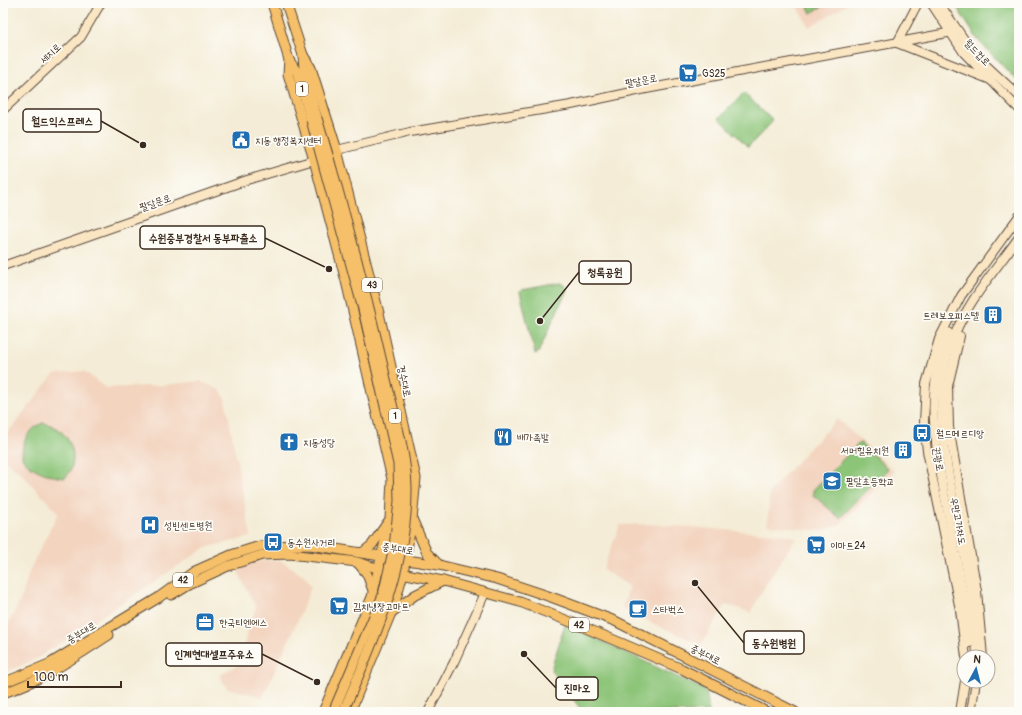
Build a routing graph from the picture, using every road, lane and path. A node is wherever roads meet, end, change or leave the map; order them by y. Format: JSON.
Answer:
{"nodes":[{"id":1,"x":101,"y":3,"type":"edge"},
{"id":2,"x":272,"y":3,"type":"edge"},
{"id":3,"x":286,"y":3,"type":"edge"},
{"id":4,"x":918,"y":3,"type":"edge"},
{"id":5,"x":931,"y":3,"type":"edge"},
{"id":6,"x":939,"y":3,"type":"edge"},
{"id":7,"x":958,"y":31,"type":"junction"},
{"id":8,"x":949,"y":34,"type":"junction"},
{"id":9,"x":897,"y":43,"type":"junction"},
{"id":10,"x":303,"y":55,"type":"junction"},
{"id":11,"x":289,"y":60,"type":"junction"},
{"id":12,"x":991,"y":80,"type":"junction"},
{"id":13,"x":1019,"y":96,"type":"edge"},
{"id":14,"x":1019,"y":109,"type":"edge"},
{"id":15,"x":3,"y":110,"type":"edge"},
{"id":16,"x":314,"y":119,"type":"junction"},
{"id":17,"x":337,"y":150,"type":"junction"},
{"id":18,"x":314,"y":160,"type":"junction"},
{"id":19,"x":1019,"y":216,"type":"edge"},
{"id":20,"x":1019,"y":237,"type":"edge"},
{"id":21,"x":3,"y":266,"type":"edge"},
{"id":22,"x":978,"y":275,"type":"junction"},
{"id":23,"x":980,"y":292,"type":"junction"},
{"id":24,"x":937,"y":389,"type":"junction"},
{"id":25,"x":390,"y":519,"type":"junction"},
{"id":26,"x":412,"y":520,"type":"junction"},
{"id":27,"x":362,"y":553,"type":"junction"},
{"id":28,"x":383,"y":557,"type":"junction"},
{"id":29,"x":405,"y":560,"type":"junction"},
{"id":30,"x":357,"y":562,"type":"junction"},
{"id":31,"x":439,"y":565,"type":"junction"},
{"id":32,"x":380,"y":569,"type":"junction"},
{"id":33,"x":403,"y":573,"type":"junction"},
{"id":34,"x":443,"y":581,"type":"junction"},
{"id":35,"x":374,"y":593,"type":"junction"},
{"id":36,"x":485,"y":593,"type":"junction"},
{"id":37,"x":392,"y":612,"type":"junction"},
{"id":38,"x":965,"y":649,"type":"edge"},
{"id":39,"x":970,"y":649,"type":"edge"},
{"id":40,"x":977,"y":649,"type":"edge"},
{"id":41,"x":982,"y":649,"type":"edge"},
{"id":42,"x":3,"y":683,"type":"edge"},
{"id":43,"x":964,"y":689,"type":"edge"},
{"id":44,"x":968,"y":689,"type":"edge"},
{"id":45,"x":975,"y":689,"type":"edge"},
{"id":46,"x":980,"y":689,"type":"edge"},
{"id":47,"x":3,"y":693,"type":"edge"},
{"id":48,"x":323,"y":712,"type":"edge"},
{"id":49,"x":333,"y":712,"type":"edge"},
{"id":50,"x":343,"y":712,"type":"edge"},
{"id":51,"x":350,"y":712,"type":"edge"},
{"id":52,"x":428,"y":712,"type":"edge"},
{"id":53,"x":766,"y":712,"type":"edge"},
{"id":54,"x":796,"y":712,"type":"edge"},
{"id":55,"x":960,"y":712,"type":"edge"},
{"id":56,"x":964,"y":712,"type":"edge"},
{"id":57,"x":972,"y":712,"type":"edge"},
{"id":58,"x":978,"y":712,"type":"edge"}],
"edges":[{"from":1,"to":15,"type":"street","name":"세지로"},
{"from":2,"to":11,"type":"main road","number":"1"},
{"from":3,"to":10,"type":"main road","name":"경수대로","number":"1"},
{"from":4,"to":9,"type":"street"},
{"from":5,"to":8,"type":"street","name":"월드컵로"},
{"from":6,"to":7,"type":"street","name":"월드컵로"},
{"from":7,"to":8,"type":"street","name":"팔달문로"},
{"from":7,"to":13,"type":"street","name":"월드컵로"},
{"from":8,"to":9,"type":"street","name":"팔달문로"},
{"from":8,"to":12,"type":"street","name":"월드컵로"},
{"from":9,"to":12,"type":"street"},
{"from":9,"to":17,"type":"street","name":"팔달문로"},
{"from":10,"to":16,"type":"main road","name":"경수대로","number":"1"},
{"from":10,"to":17,"type":"main road","name":"경수대로","number":"43"},
{"from":11,"to":16,"type":"main road","number":"1"},
{"from":11,"to":18,"type":"main road","number":"43"},
{"from":12,"to":14,"type":"street","name":"월드컵로"},
{"from":16,"to":49,"type":"main road","number":"1","bridge":true},
{"from":16,"to":50,"type":"main road","number":"1","bridge":true},
{"from":17,"to":26,"type":"main road","name":"경수대로","number":"43"},
{"from":18,"to":21,"type":"street","name":"팔달문로"},
{"from":18,"to":25,"type":"main road","number":"43"},
{"from":19,"to":22,"type":"street","name":"권광로"},
{"from":20,"to":23,"type":"street","name":"권광로"},
{"from":22,"to":24,"type":"street","name":"권광로"},
{"from":22,"to":38,"type":"street","name":"권광로"},
{"from":23,"to":24,"type":"street","name":"권광로"},
{"from":23,"to":41,"type":"street","name":"권광로"},
{"from":24,"to":39,"type":"street","name":"우만고가차도"},
{"from":24,"to":40,"type":"street","name":"우만고가차도"},
{"from":25,"to":27,"type":"main road"},
{"from":25,"to":28,"type":"main road","number":"43"},
{"from":26,"to":29,"type":"main road","name":"경수대로"},
{"from":26,"to":31,"type":"main road","number":"43"},
{"from":27,"to":28,"type":"main road","name":"중부대로","number":"42"},
{"from":27,"to":42,"type":"main road","name":"중부대로","number":"42"},
{"from":28,"to":29,"type":"main road","name":"중부대로","number":"42"},
{"from":28,"to":32,"type":"main road","number":"43"},
{"from":29,"to":31,"type":"main road","name":"중부대로","number":"42"},
{"from":29,"to":33,"type":"main road","name":"경수대로"},
{"from":30,"to":32,"type":"main road","name":"중부대로","number":"42"},
{"from":30,"to":35,"type":"main road"},
{"from":30,"to":47,"type":"main road","name":"중부대로","number":"42"},
{"from":31,"to":54,"type":"main road","name":"중부대로","number":"42"},
{"from":32,"to":33,"type":"main road","name":"중부대로","number":"42"},
{"from":32,"to":35,"type":"main road"},
{"from":33,"to":34,"type":"main road","name":"중부대로","number":"42"},
{"from":33,"to":37,"type":"main road","name":"경수대로"},
{"from":34,"to":36,"type":"main road","name":"중부대로","number":"42"},
{"from":34,"to":37,"type":"main road"},
{"from":35,"to":48,"type":"main road"},
{"from":36,"to":52,"type":"street"},
{"from":36,"to":53,"type":"main road","name":"중부대로","number":"42"},
{"from":37,"to":51,"type":"main road","name":"경수대로"},
{"from":43,"to":55,"type":"street"},
{"from":44,"to":56,"type":"street"},
{"from":45,"to":57,"type":"street"},
{"from":46,"to":58,"type":"street"}]}
